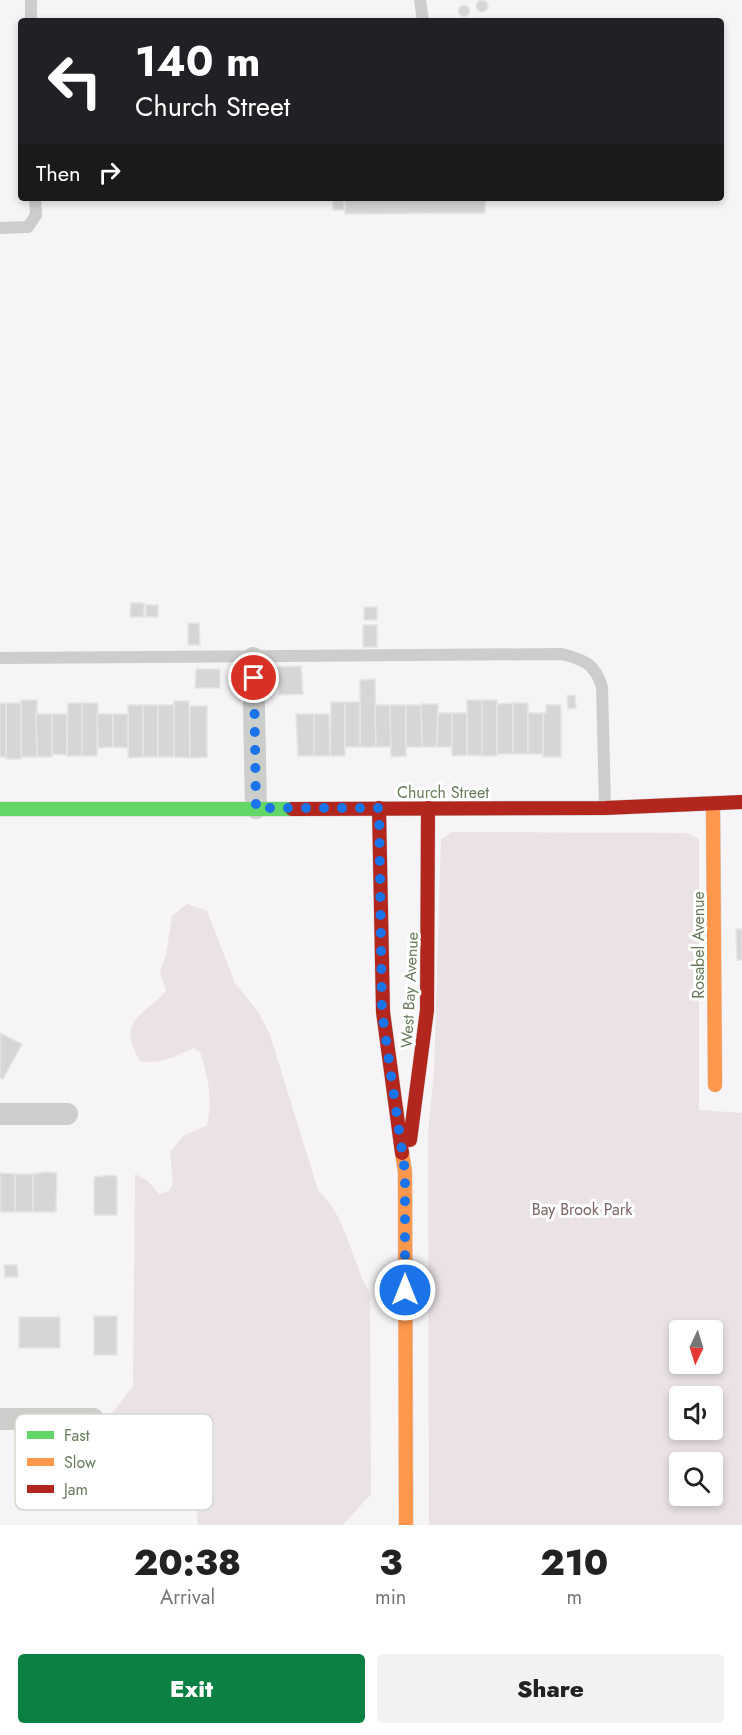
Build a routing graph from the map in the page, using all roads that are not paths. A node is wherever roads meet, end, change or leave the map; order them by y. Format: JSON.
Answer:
{"nodes":[{"id":1,"x":31,"y":0,"type":"edge"},
{"id":2,"x":420,"y":0,"type":"edge"},
{"id":3,"x":31,"y":18,"type":"edge"},
{"id":4,"x":423,"y":18,"type":"edge"},
{"id":5,"x":35,"y":201,"type":"edge"},
{"id":6,"x":0,"y":228,"type":"edge"},
{"id":7,"x":0,"y":658,"type":"edge"},
{"id":8,"x":253,"y":658,"type":"junction"},
{"id":9,"x":742,"y":802,"type":"edge"},
{"id":10,"x":713,"y":804,"type":"junction"},
{"id":11,"x":0,"y":808,"type":"edge"},
{"id":12,"x":256,"y":808,"type":"junction"},
{"id":13,"x":379,"y":808,"type":"junction"},
{"id":14,"x":428,"y":808,"type":"junction"},
{"id":15,"x":605,"y":808,"type":"junction"},
{"id":16,"x":714,"y":1085,"type":"dead end"},
{"id":17,"x":0,"y":1114,"type":"edge"},
{"id":18,"x":67,"y":1114,"type":"dead end"},
{"id":19,"x":405,"y":1172,"type":"junction"},
{"id":20,"x":406,"y":1525,"type":"edge"}],
"edges":[{"from":1,"to":3,"type":"lane"},
{"from":2,"to":4,"type":"lane"},
{"from":5,"to":6,"type":"lane"},
{"from":7,"to":8,"type":"lane"},
{"from":8,"to":12,"type":"street"},
{"from":8,"to":15,"type":"lane"},
{"from":9,"to":10,"type":"street","name":"Church Street"},
{"from":10,"to":15,"type":"street","name":"Church Street"},
{"from":10,"to":16,"type":"street","name":"Rosabel Avenue"},
{"from":11,"to":12,"type":"street","name":"Church Street"},
{"from":12,"to":13,"type":"street","name":"Church Street"},
{"from":13,"to":14,"type":"street","name":"Church Street"},
{"from":13,"to":19,"type":"street","name":"West Bay Avenue"},
{"from":14,"to":15,"type":"street","name":"Church Street"},
{"from":14,"to":19,"type":"street","name":"West Bay Avenue"},
{"from":17,"to":18,"type":"street"},
{"from":19,"to":20,"type":"street","name":"West Bay Avenue"}]}
